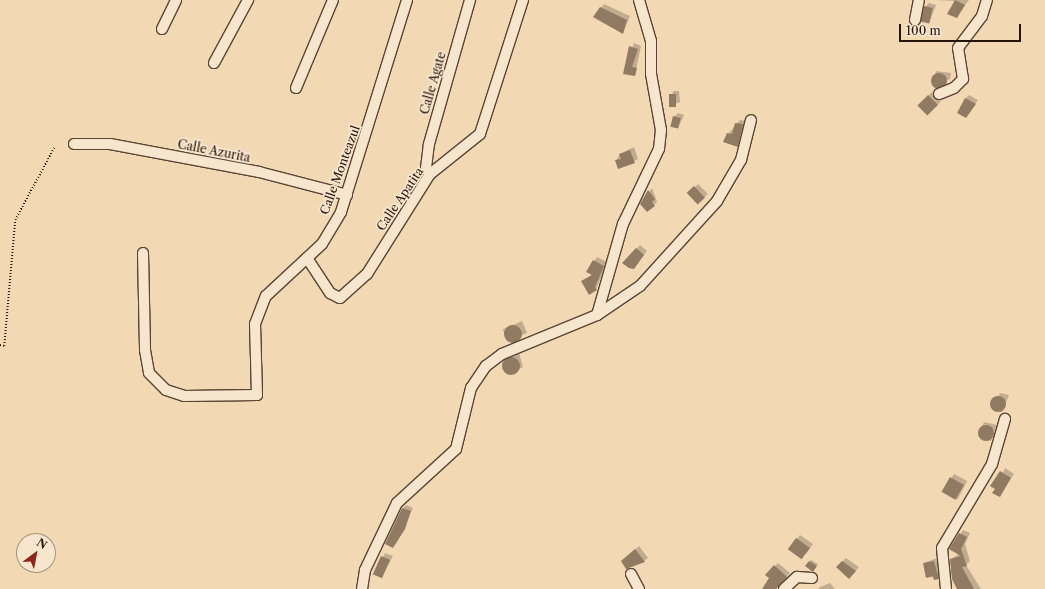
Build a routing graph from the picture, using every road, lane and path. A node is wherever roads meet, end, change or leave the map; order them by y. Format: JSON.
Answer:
{"nodes":[{"id":1,"x":176,"y":0,"type":"edge"},
{"id":2,"x":248,"y":0,"type":"edge"},
{"id":3,"x":333,"y":0,"type":"edge"},
{"id":4,"x":407,"y":0,"type":"edge"},
{"id":5,"x":470,"y":0,"type":"edge"},
{"id":6,"x":523,"y":0,"type":"edge"},
{"id":7,"x":639,"y":0,"type":"edge"},
{"id":8,"x":920,"y":0,"type":"edge"},
{"id":9,"x":987,"y":0,"type":"edge"},
{"id":10,"x":915,"y":20,"type":"dead end"},
{"id":11,"x":162,"y":29,"type":"dead end"},
{"id":12,"x":214,"y":63,"type":"dead end"},
{"id":13,"x":296,"y":88,"type":"dead end"},
{"id":14,"x":939,"y":94,"type":"dead end"},
{"id":15,"x":750,"y":120,"type":"dead end"},
{"id":16,"x":74,"y":144,"type":"dead end"},
{"id":17,"x":54,"y":148,"type":"dead end"},
{"id":18,"x":430,"y":174,"type":"junction"},
{"id":19,"x":347,"y":195,"type":"junction"},
{"id":20,"x":143,"y":253,"type":"dead end"},
{"id":21,"x":308,"y":258,"type":"junction"},
{"id":22,"x":598,"y":315,"type":"junction"},
{"id":23,"x":0,"y":345,"type":"edge"},
{"id":24,"x":1005,"y":419,"type":"dead end"},
{"id":25,"x":631,"y":574,"type":"dead end"},
{"id":26,"x":812,"y":578,"type":"dead end"},
{"id":27,"x":362,"y":589,"type":"edge"},
{"id":28,"x":639,"y":589,"type":"edge"},
{"id":29,"x":784,"y":589,"type":"edge"},
{"id":30,"x":946,"y":589,"type":"edge"}],
"edges":[{"from":1,"to":11,"type":"street"},
{"from":2,"to":12,"type":"street"},
{"from":3,"to":13,"type":"street"},
{"from":4,"to":19,"type":"street","name":"Calle Monteazul"},
{"from":5,"to":18,"type":"street","name":"Calle Agate"},
{"from":6,"to":18,"type":"street","name":"Calle Apatita"},
{"from":7,"to":22,"type":"street"},
{"from":8,"to":10,"type":"street"},
{"from":9,"to":14,"type":"street"},
{"from":15,"to":22,"type":"street"},
{"from":16,"to":19,"type":"street","name":"Calle Azurita"},
{"from":17,"to":23,"type":"path"},
{"from":18,"to":21,"type":"street","name":"Calle Apatita"},
{"from":19,"to":21,"type":"street","name":"Calle Monteazul"},
{"from":20,"to":21,"type":"street","name":"Calle Monteazul"},
{"from":22,"to":27,"type":"street"},
{"from":24,"to":30,"type":"street"},
{"from":25,"to":28,"type":"street"},
{"from":26,"to":29,"type":"street"}]}
